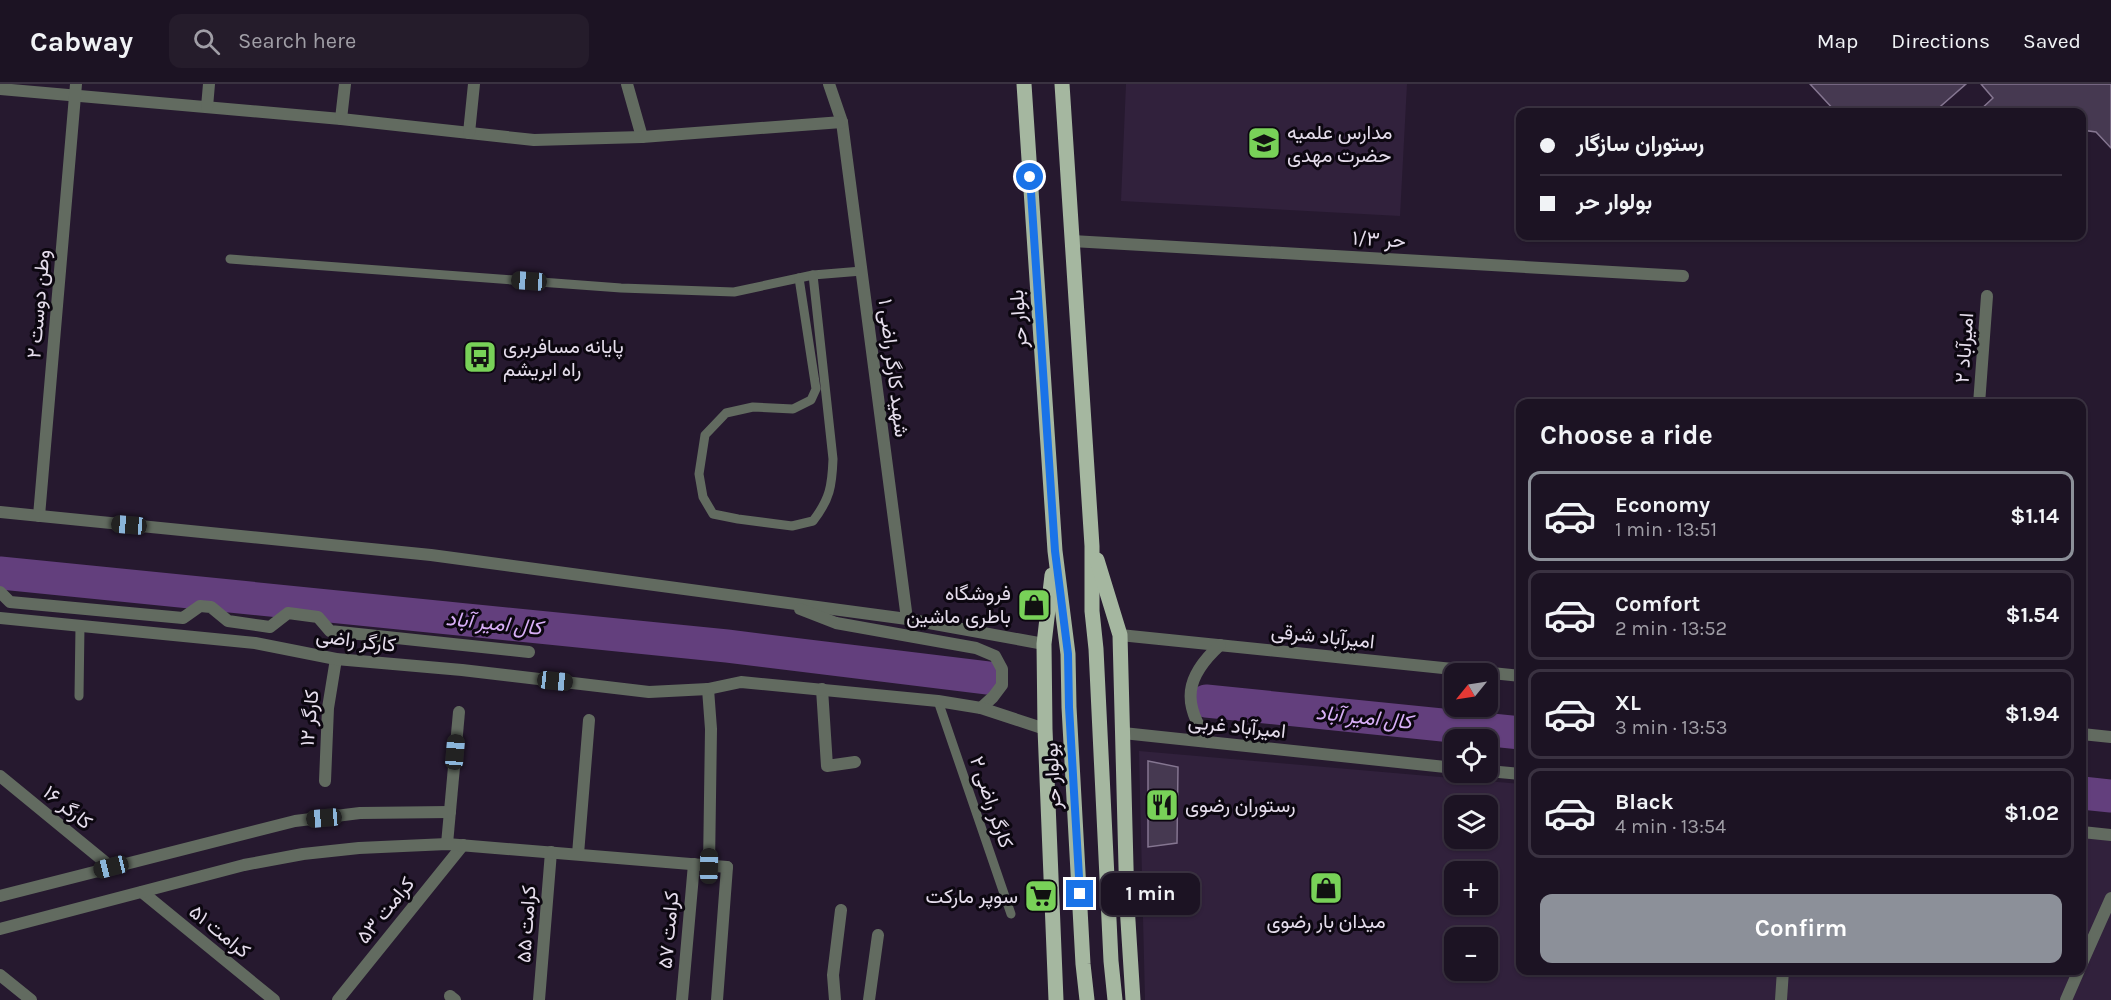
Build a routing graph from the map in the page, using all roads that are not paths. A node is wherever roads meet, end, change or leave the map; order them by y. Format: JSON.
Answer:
{"nodes":[{"id":1,"x":209,"y":84,"type":"edge"},
{"id":2,"x":345,"y":84,"type":"edge"},
{"id":3,"x":474,"y":84,"type":"edge"},
{"id":4,"x":627,"y":84,"type":"edge"},
{"id":5,"x":829,"y":84,"type":"edge"},
{"id":6,"x":1024,"y":84,"type":"edge"},
{"id":7,"x":1062,"y":84,"type":"edge"},
{"id":8,"x":0,"y":89,"type":"edge"},
{"id":9,"x":76,"y":90,"type":"edge"},
{"id":10,"x":207,"y":107,"type":"junction"},
{"id":11,"x":341,"y":119,"type":"junction"},
{"id":12,"x":842,"y":122,"type":"junction"},
{"id":13,"x":469,"y":133,"type":"junction"},
{"id":14,"x":642,"y":137,"type":"junction"},
{"id":15,"x":1072,"y":241,"type":"junction"},
{"id":16,"x":230,"y":259,"type":"dead end"},
{"id":17,"x":862,"y":271,"type":"junction"},
{"id":18,"x":813,"y":275,"type":"junction"},
{"id":19,"x":1683,"y":276,"type":"dead end"},
{"id":20,"x":800,"y":278,"type":"junction"},
{"id":21,"x":1988,"y":296,"type":"dead end"},
{"id":22,"x":1979,"y":399,"type":"edge"},
{"id":23,"x":0,"y":512,"type":"edge"},
{"id":24,"x":39,"y":516,"type":"junction"},
{"id":25,"x":1092,"y":546,"type":"junction"},
{"id":26,"x":1055,"y":551,"type":"junction"},
{"id":27,"x":0,"y":592,"type":"edge"},
{"id":28,"x":777,"y":600,"type":"junction"},
{"id":29,"x":0,"y":618,"type":"edge"},
{"id":30,"x":907,"y":619,"type":"junction"},
{"id":31,"x":80,"y":626,"type":"junction"},
{"id":32,"x":1120,"y":635,"type":"junction"},
{"id":33,"x":1044,"y":644,"type":"junction"},
{"id":34,"x":1220,"y":645,"type":"junction"},
{"id":35,"x":529,"y":652,"type":"dead end"},
{"id":36,"x":336,"y":659,"type":"junction"},
{"id":37,"x":1516,"y":675,"type":"edge"},
{"id":38,"x":708,"y":688,"type":"junction"},
{"id":39,"x":822,"y":689,"type":"junction"},
{"id":40,"x":79,"y":696,"type":"dead end"},
{"id":41,"x":938,"y":701,"type":"junction"},
{"id":42,"x":981,"y":708,"type":"junction"},
{"id":43,"x":459,"y":712,"type":"dead end"},
{"id":44,"x":589,"y":720,"type":"dead end"},
{"id":45,"x":1045,"y":729,"type":"junction"},
{"id":46,"x":1123,"y":733,"type":"junction"},
{"id":47,"x":2086,"y":734,"type":"edge"},
{"id":48,"x":2111,"y":737,"type":"edge"},
{"id":49,"x":1209,"y":742,"type":"junction"},
{"id":50,"x":855,"y":762,"type":"dead end"},
{"id":51,"x":1444,"y":767,"type":"edge"},
{"id":52,"x":1498,"y":772,"type":"edge"},
{"id":53,"x":1516,"y":774,"type":"edge"},
{"id":54,"x":0,"y":776,"type":"edge"},
{"id":55,"x":325,"y":781,"type":"dead end"},
{"id":56,"x":450,"y":812,"type":"junction"},
{"id":57,"x":2086,"y":832,"type":"edge"},
{"id":58,"x":2111,"y":835,"type":"edge"},
{"id":59,"x":447,"y":844,"type":"junction"},
{"id":60,"x":463,"y":845,"type":"junction"},
{"id":61,"x":551,"y":852,"type":"junction"},
{"id":62,"x":578,"y":854,"type":"junction"},
{"id":63,"x":694,"y":864,"type":"junction"},
{"id":64,"x":709,"y":866,"type":"junction"},
{"id":65,"x":111,"y":867,"type":"junction"},
{"id":66,"x":141,"y":892,"type":"junction"},
{"id":67,"x":0,"y":896,"type":"edge"},
{"id":68,"x":2111,"y":898,"type":"edge"},
{"id":69,"x":841,"y":910,"type":"dead end"},
{"id":70,"x":1011,"y":914,"type":"dead end"},
{"id":71,"x":0,"y":929,"type":"edge"},
{"id":72,"x":878,"y":935,"type":"dead end"},
{"id":73,"x":2086,"y":954,"type":"edge"},
{"id":74,"x":0,"y":975,"type":"edge"},
{"id":75,"x":1783,"y":975,"type":"edge"},
{"id":76,"x":2077,"y":975,"type":"edge"},
{"id":77,"x":31,"y":1000,"type":"edge"},
{"id":78,"x":274,"y":1000,"type":"edge"},
{"id":79,"x":338,"y":1000,"type":"edge"},
{"id":80,"x":539,"y":1000,"type":"edge"},
{"id":81,"x":682,"y":1000,"type":"edge"},
{"id":82,"x":717,"y":1000,"type":"edge"},
{"id":83,"x":835,"y":1000,"type":"edge"},
{"id":84,"x":869,"y":1000,"type":"edge"},
{"id":85,"x":1056,"y":1000,"type":"edge"},
{"id":86,"x":1087,"y":1000,"type":"edge"},
{"id":87,"x":1115,"y":1000,"type":"edge"},
{"id":88,"x":1133,"y":1000,"type":"edge"},
{"id":89,"x":1781,"y":1000,"type":"edge"},
{"id":90,"x":2066,"y":1000,"type":"edge"}],
"edges":[{"from":1,"to":10,"type":"street"},
{"from":2,"to":11,"type":"street"},
{"from":3,"to":13,"type":"street"},
{"from":4,"to":14,"type":"street"},
{"from":5,"to":12,"type":"street","name":"شهید کارگر راضی ۱"},
{"from":6,"to":26,"type":"main road","name":"بلوار حر"},
{"from":7,"to":15,"type":"main road"},
{"from":8,"to":9,"type":"street"},
{"from":9,"to":10,"type":"street"},
{"from":9,"to":24,"type":"street","name":"وطن دوست ۲"},
{"from":10,"to":11,"type":"street"},
{"from":11,"to":13,"type":"street"},
{"from":12,"to":14,"type":"street"},
{"from":12,"to":17,"type":"street","name":"شهید کارگر راضی ۱"},
{"from":13,"to":14,"type":"street"},
{"from":15,"to":19,"type":"street","name":"حر ۱/۳"},
{"from":15,"to":25,"type":"main road"},
{"from":16,"to":20,"type":"lane"},
{"from":17,"to":18,"type":"lane"},
{"from":17,"to":30,"type":"street","name":"شهید کارگر راضی ۱"},
{"from":18,"to":20,"type":"lane"},
{"from":18,"to":20,"type":"lane"},
{"from":21,"to":22,"type":"street","name":"امیرآباد ۲"},
{"from":23,"to":24,"type":"street"},
{"from":24,"to":28,"type":"street"},
{"from":25,"to":32,"type":"main road"},
{"from":25,"to":87,"type":"main road"},
{"from":26,"to":33,"type":"main road"},
{"from":26,"to":86,"type":"main road","name":"بولوار حر"},
{"from":27,"to":35,"type":"street"},
{"from":28,"to":30,"type":"street"},
{"from":28,"to":42,"type":"street"},
{"from":29,"to":31,"type":"street","name":"کارگر راضی"},
{"from":30,"to":33,"type":"street"},
{"from":31,"to":36,"type":"street","name":"کارگر راضی"},
{"from":31,"to":40,"type":"lane"},
{"from":32,"to":34,"type":"street","name":"امیرآباد شرقی"},
{"from":32,"to":46,"type":"main road"},
{"from":33,"to":45,"type":"main road"},
{"from":34,"to":37,"type":"street","name":"امیرآباد شرقی"},
{"from":34,"to":49,"type":"street"},
{"from":36,"to":38,"type":"street","name":"کارگر راضی"},
{"from":36,"to":55,"type":"street","name":"کارگر ۱۲"},
{"from":38,"to":39,"type":"street","name":"کارگر راضی"},
{"from":38,"to":64,"type":"street"},
{"from":39,"to":41,"type":"street","name":"کارگر راضی"},
{"from":39,"to":50,"type":"street"},
{"from":41,"to":42,"type":"street","name":"کارگر راضی"},
{"from":41,"to":70,"type":"lane","name":"کارگر راضی ۲"},
{"from":42,"to":45,"type":"street","name":"کارگر راضی"},
{"from":43,"to":56,"type":"street"},
{"from":44,"to":62,"type":"street"},
{"from":45,"to":85,"type":"main road"},
{"from":46,"to":49,"type":"street","name":"امیرآباد غربی"},
{"from":46,"to":88,"type":"main road"},
{"from":47,"to":48,"type":"street"},
{"from":49,"to":51,"type":"street","name":"امیرآباد غربی"},
{"from":52,"to":53,"type":"street"},
{"from":54,"to":65,"type":"street","name":"کارگر ۱۶"},
{"from":56,"to":59,"type":"street"},
{"from":56,"to":65,"type":"street"},
{"from":57,"to":58,"type":"street"},
{"from":59,"to":60,"type":"street"},
{"from":59,"to":66,"type":"street"},
{"from":60,"to":61,"type":"street"},
{"from":60,"to":79,"type":"street","name":"کرامت ۵۳"},
{"from":61,"to":62,"type":"street"},
{"from":61,"to":80,"type":"street","name":"کرامت ۵۵"},
{"from":62,"to":63,"type":"street"},
{"from":63,"to":64,"type":"street"},
{"from":63,"to":81,"type":"street","name":"کرامت ۵۷"},
{"from":64,"to":82,"type":"street"},
{"from":65,"to":67,"type":"street"},
{"from":66,"to":71,"type":"street"},
{"from":66,"to":78,"type":"street","name":"کرامت ۵۱"},
{"from":68,"to":73,"type":"street"},
{"from":69,"to":83,"type":"street"},
{"from":72,"to":84,"type":"street"},
{"from":74,"to":77,"type":"street"},
{"from":75,"to":89,"type":"street"},
{"from":76,"to":90,"type":"street"}]}
